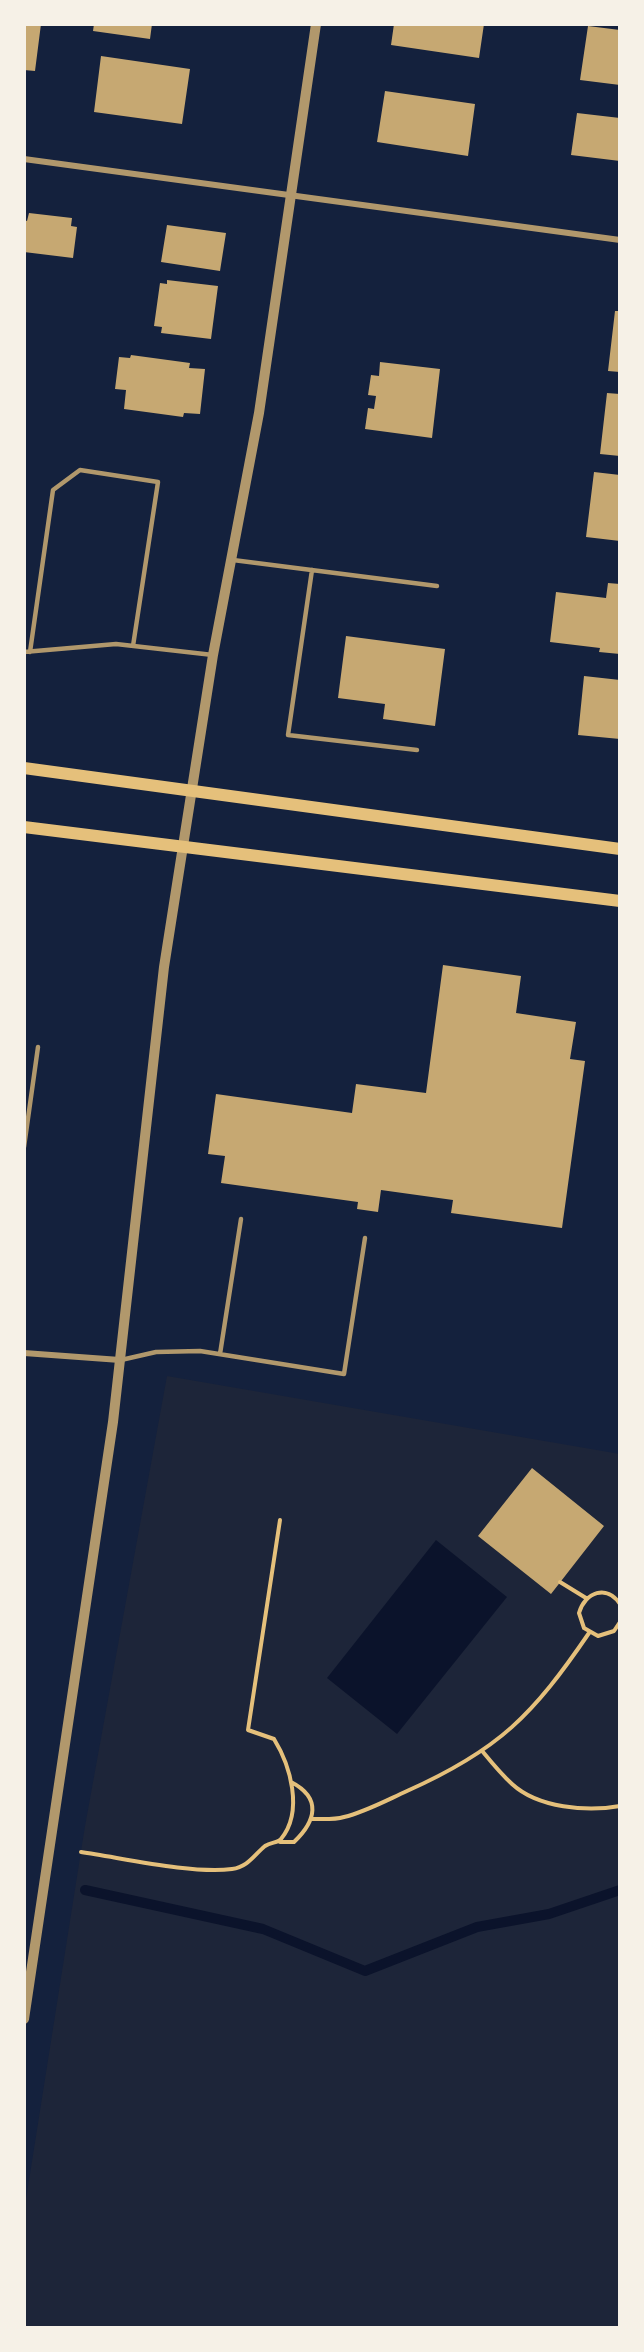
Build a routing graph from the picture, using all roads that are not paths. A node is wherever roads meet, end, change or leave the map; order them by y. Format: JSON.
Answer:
{"nodes":[{"id":1,"x":316,"y":24,"type":"edge"},
{"id":2,"x":24,"y":159,"type":"edge"},
{"id":3,"x":292,"y":196,"type":"junction"},
{"id":4,"x":620,"y":240,"type":"edge"},
{"id":5,"x":230,"y":559,"type":"junction"},
{"id":6,"x":312,"y":570,"type":"junction"},
{"id":7,"x":437,"y":586,"type":"dead end"},
{"id":8,"x":133,"y":646,"type":"junction"},
{"id":9,"x":27,"y":652,"type":"edge"},
{"id":10,"x":213,"y":656,"type":"junction"},
{"id":11,"x":417,"y":750,"type":"dead end"},
{"id":12,"x":24,"y":768,"type":"edge"},
{"id":13,"x":191,"y":791,"type":"junction"},
{"id":14,"x":24,"y":827,"type":"edge"},
{"id":15,"x":182,"y":847,"type":"junction"},
{"id":16,"x":620,"y":849,"type":"edge"},
{"id":17,"x":620,"y":901,"type":"edge"},
{"id":18,"x":38,"y":1047,"type":"dead end"},
{"id":19,"x":24,"y":1147,"type":"edge"},
{"id":20,"x":241,"y":1219,"type":"dead end"},
{"id":21,"x":365,"y":1238,"type":"dead end"},
{"id":22,"x":24,"y":1353,"type":"edge"},
{"id":23,"x":220,"y":1354,"type":"junction"},
{"id":24,"x":120,"y":1360,"type":"junction"},
{"id":25,"x":24,"y":2019,"type":"edge"}],
"edges":[{"from":1,"to":3,"type":"street"},
{"from":2,"to":3,"type":"street"},
{"from":3,"to":4,"type":"street"},
{"from":3,"to":5,"type":"street"},
{"from":5,"to":6,"type":"lane"},
{"from":5,"to":10,"type":"street"},
{"from":6,"to":7,"type":"lane"},
{"from":6,"to":11,"type":"lane"},
{"from":8,"to":9,"type":"lane"},
{"from":8,"to":9,"type":"lane"},
{"from":8,"to":10,"type":"lane"},
{"from":10,"to":13,"type":"street"},
{"from":12,"to":13,"type":"main road"},
{"from":13,"to":15,"type":"street"},
{"from":13,"to":16,"type":"main road"},
{"from":14,"to":15,"type":"main road"},
{"from":15,"to":17,"type":"main road"},
{"from":15,"to":24,"type":"street"},
{"from":18,"to":19,"type":"lane"},
{"from":20,"to":23,"type":"lane"},
{"from":21,"to":23,"type":"lane"},
{"from":22,"to":24,"type":"street"},
{"from":23,"to":24,"type":"lane"},
{"from":24,"to":25,"type":"street"}]}
